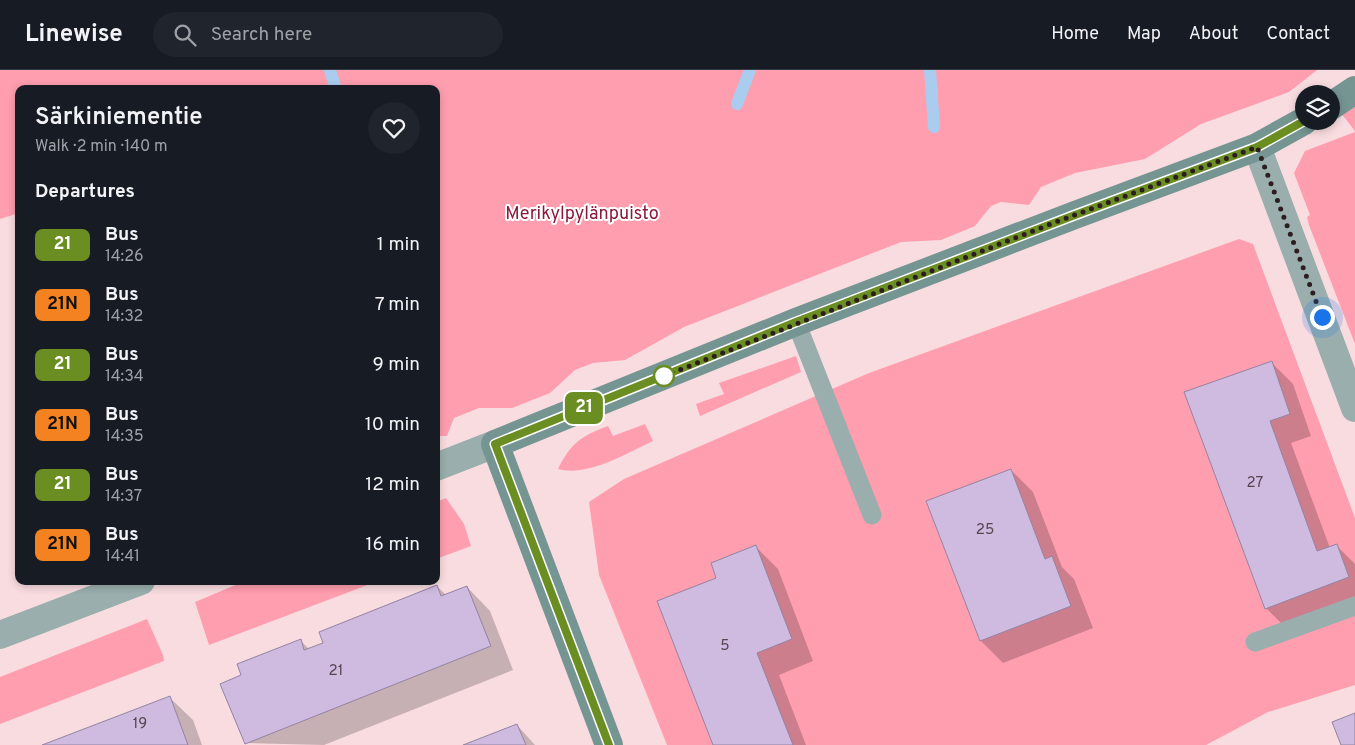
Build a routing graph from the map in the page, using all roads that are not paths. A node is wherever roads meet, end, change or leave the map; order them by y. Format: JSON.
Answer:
{"nodes":[{"id":1,"x":1355,"y":90,"type":"edge"},
{"id":2,"x":1340,"y":100,"type":"edge"},
{"id":3,"x":1295,"y":126,"type":"edge"},
{"id":4,"x":1257,"y":147,"type":"junction"},
{"id":5,"x":796,"y":322,"type":"junction"},
{"id":6,"x":1355,"y":408,"type":"edge"},
{"id":7,"x":495,"y":444,"type":"junction"},
{"id":8,"x":440,"y":465,"type":"edge"},
{"id":9,"x":872,"y":515,"type":"dead end"},
{"id":10,"x":131,"y":585,"type":"edge"},
{"id":11,"x":1355,"y":606,"type":"edge"},
{"id":12,"x":0,"y":635,"type":"edge"},
{"id":13,"x":1255,"y":642,"type":"dead end"},
{"id":14,"x":610,"y":745,"type":"edge"}],
"edges":[{"from":1,"to":2,"type":"street"},
{"from":3,"to":4,"type":"street"},
{"from":4,"to":5,"type":"street"},
{"from":4,"to":6,"type":"street"},
{"from":5,"to":7,"type":"street"},
{"from":5,"to":9,"type":"lane"},
{"from":7,"to":8,"type":"street"},
{"from":7,"to":14,"type":"street"},
{"from":10,"to":12,"type":"street"},
{"from":11,"to":13,"type":"lane"}]}
